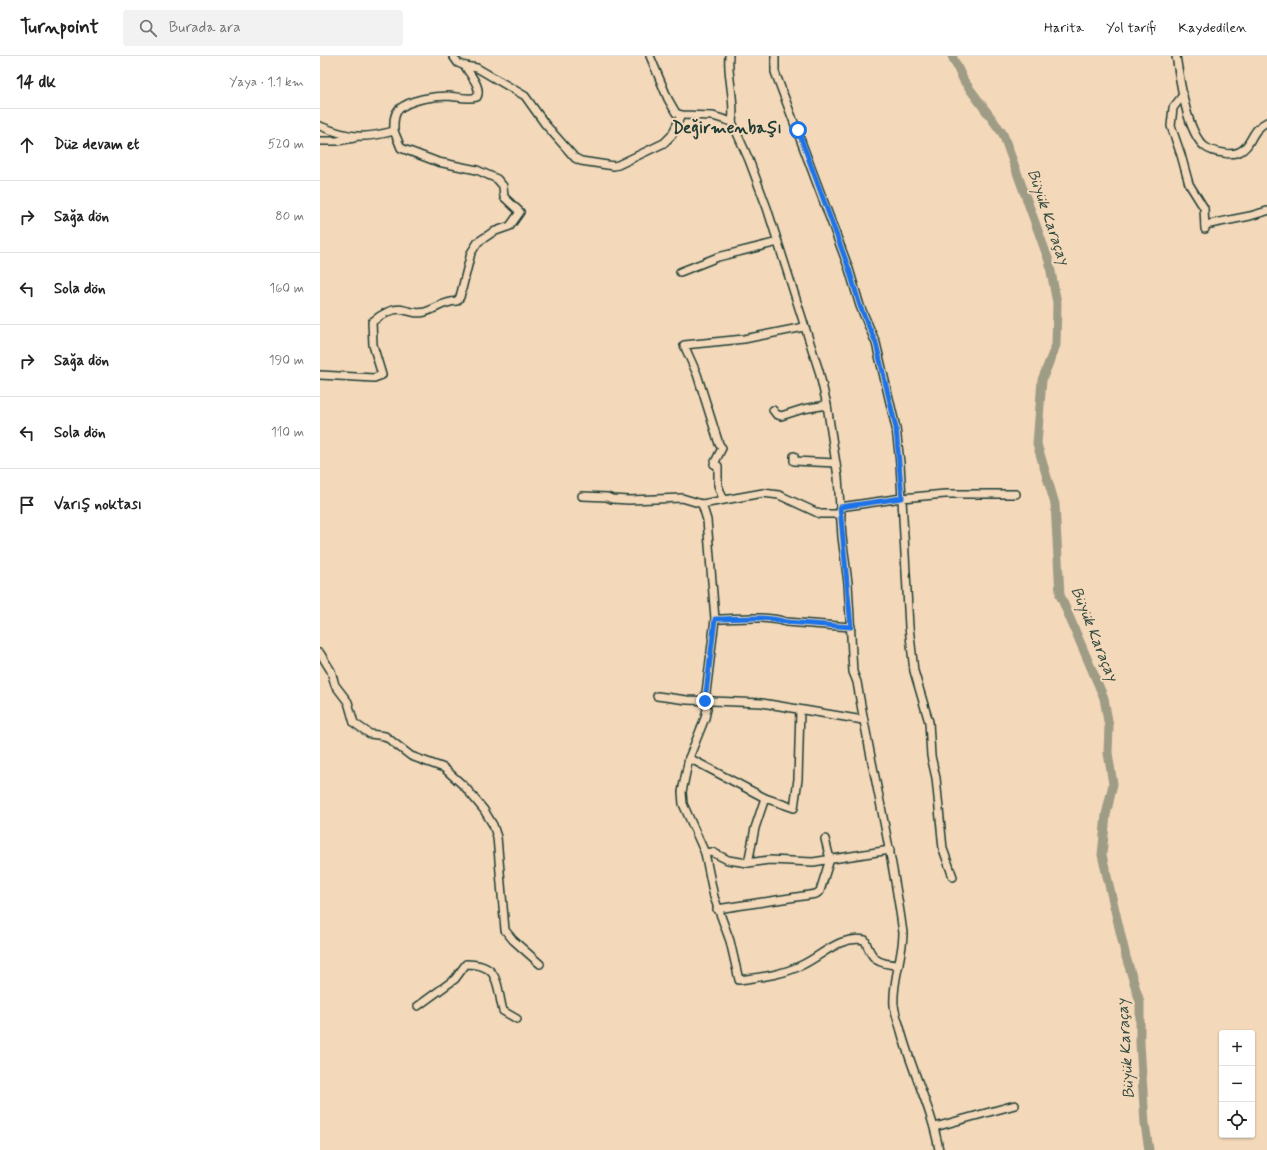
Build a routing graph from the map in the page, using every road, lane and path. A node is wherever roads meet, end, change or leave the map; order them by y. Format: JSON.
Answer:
{"nodes":[{"id":1,"x":453,"y":56,"type":"edge"},
{"id":2,"x":650,"y":56,"type":"edge"},
{"id":3,"x":728,"y":56,"type":"edge"},
{"id":4,"x":775,"y":56,"type":"edge"},
{"id":5,"x":1176,"y":56,"type":"edge"},
{"id":6,"x":465,"y":66,"type":"junction"},
{"id":7,"x":1183,"y":95,"type":"junction"},
{"id":8,"x":682,"y":115,"type":"junction"},
{"id":9,"x":732,"y":122,"type":"junction"},
{"id":10,"x":1267,"y":122,"type":"edge"},
{"id":11,"x":320,"y":126,"type":"edge"},
{"id":12,"x":394,"y":131,"type":"junction"},
{"id":13,"x":355,"y":137,"type":"junction"},
{"id":14,"x":320,"y":141,"type":"edge"},
{"id":15,"x":1267,"y":211,"type":"edge"},
{"id":16,"x":778,"y":242,"type":"junction"},
{"id":17,"x":680,"y":272,"type":"dead end"},
{"id":18,"x":804,"y":327,"type":"junction"},
{"id":19,"x":320,"y":375,"type":"edge"},
{"id":20,"x":827,"y":405,"type":"junction"},
{"id":21,"x":773,"y":410,"type":"dead end"},
{"id":22,"x":794,"y":456,"type":"dead end"},
{"id":23,"x":836,"y":463,"type":"junction"},
{"id":24,"x":1016,"y":494,"type":"dead end"},
{"id":25,"x":582,"y":496,"type":"dead end"},
{"id":26,"x":902,"y":498,"type":"junction"},
{"id":27,"x":723,"y":499,"type":"junction"},
{"id":28,"x":702,"y":504,"type":"junction"},
{"id":29,"x":840,"y":511,"type":"junction"},
{"id":30,"x":715,"y":619,"type":"junction"},
{"id":31,"x":851,"y":627,"type":"junction"},
{"id":32,"x":320,"y":653,"type":"edge"},
{"id":33,"x":657,"y":696,"type":"dead end"},
{"id":34,"x":705,"y":701,"type":"junction"},
{"id":35,"x":800,"y":710,"type":"junction"},
{"id":36,"x":863,"y":720,"type":"junction"},
{"id":37,"x":689,"y":758,"type":"junction"},
{"id":38,"x":765,"y":798,"type":"junction"},
{"id":39,"x":825,"y":838,"type":"dead end"},
{"id":40,"x":890,"y":850,"type":"junction"},
{"id":41,"x":706,"y":854,"type":"junction"},
{"id":42,"x":830,"y":859,"type":"junction"},
{"id":43,"x":748,"y":863,"type":"junction"},
{"id":44,"x":953,"y":877,"type":"dead end"},
{"id":45,"x":717,"y":909,"type":"junction"},
{"id":46,"x":540,"y":964,"type":"dead end"},
{"id":47,"x":899,"y":965,"type":"junction"},
{"id":48,"x":418,"y":1006,"type":"dead end"},
{"id":49,"x":517,"y":1019,"type":"dead end"},
{"id":50,"x":1016,"y":1105,"type":"dead end"},
{"id":51,"x":935,"y":1127,"type":"junction"},
{"id":52,"x":939,"y":1150,"type":"edge"}],
"edges":[{"from":1,"to":6,"type":"street"},
{"from":2,"to":8,"type":"street"},
{"from":3,"to":9,"type":"street"},
{"from":4,"to":26,"type":"street"},
{"from":5,"to":7,"type":"street"},
{"from":6,"to":8,"type":"street"},
{"from":6,"to":12,"type":"street"},
{"from":7,"to":10,"type":"street"},
{"from":7,"to":15,"type":"street"},
{"from":8,"to":9,"type":"street"},
{"from":9,"to":16,"type":"street"},
{"from":11,"to":13,"type":"street"},
{"from":12,"to":13,"type":"street"},
{"from":12,"to":19,"type":"street"},
{"from":13,"to":14,"type":"street"},
{"from":16,"to":17,"type":"street"},
{"from":16,"to":18,"type":"street"},
{"from":18,"to":20,"type":"street"},
{"from":18,"to":27,"type":"street"},
{"from":20,"to":21,"type":"street"},
{"from":20,"to":23,"type":"street"},
{"from":22,"to":23,"type":"street"},
{"from":23,"to":29,"type":"street"},
{"from":24,"to":26,"type":"street"},
{"from":25,"to":28,"type":"street"},
{"from":26,"to":29,"type":"street"},
{"from":26,"to":44,"type":"street"},
{"from":27,"to":28,"type":"street"},
{"from":27,"to":29,"type":"street"},
{"from":28,"to":30,"type":"street"},
{"from":29,"to":31,"type":"street"},
{"from":30,"to":31,"type":"street"},
{"from":30,"to":34,"type":"street"},
{"from":31,"to":36,"type":"street"},
{"from":32,"to":46,"type":"street"},
{"from":33,"to":34,"type":"street"},
{"from":34,"to":35,"type":"street"},
{"from":34,"to":37,"type":"street"},
{"from":35,"to":36,"type":"street"},
{"from":35,"to":38,"type":"street"},
{"from":36,"to":40,"type":"street"},
{"from":37,"to":38,"type":"street"},
{"from":37,"to":41,"type":"street"},
{"from":38,"to":43,"type":"street"},
{"from":39,"to":42,"type":"street"},
{"from":40,"to":42,"type":"street"},
{"from":40,"to":47,"type":"street"},
{"from":41,"to":43,"type":"street"},
{"from":41,"to":45,"type":"street"},
{"from":42,"to":43,"type":"street"},
{"from":42,"to":45,"type":"street"},
{"from":45,"to":47,"type":"street"},
{"from":47,"to":51,"type":"street"},
{"from":48,"to":49,"type":"street"},
{"from":50,"to":51,"type":"street"},
{"from":51,"to":52,"type":"street"}]}
